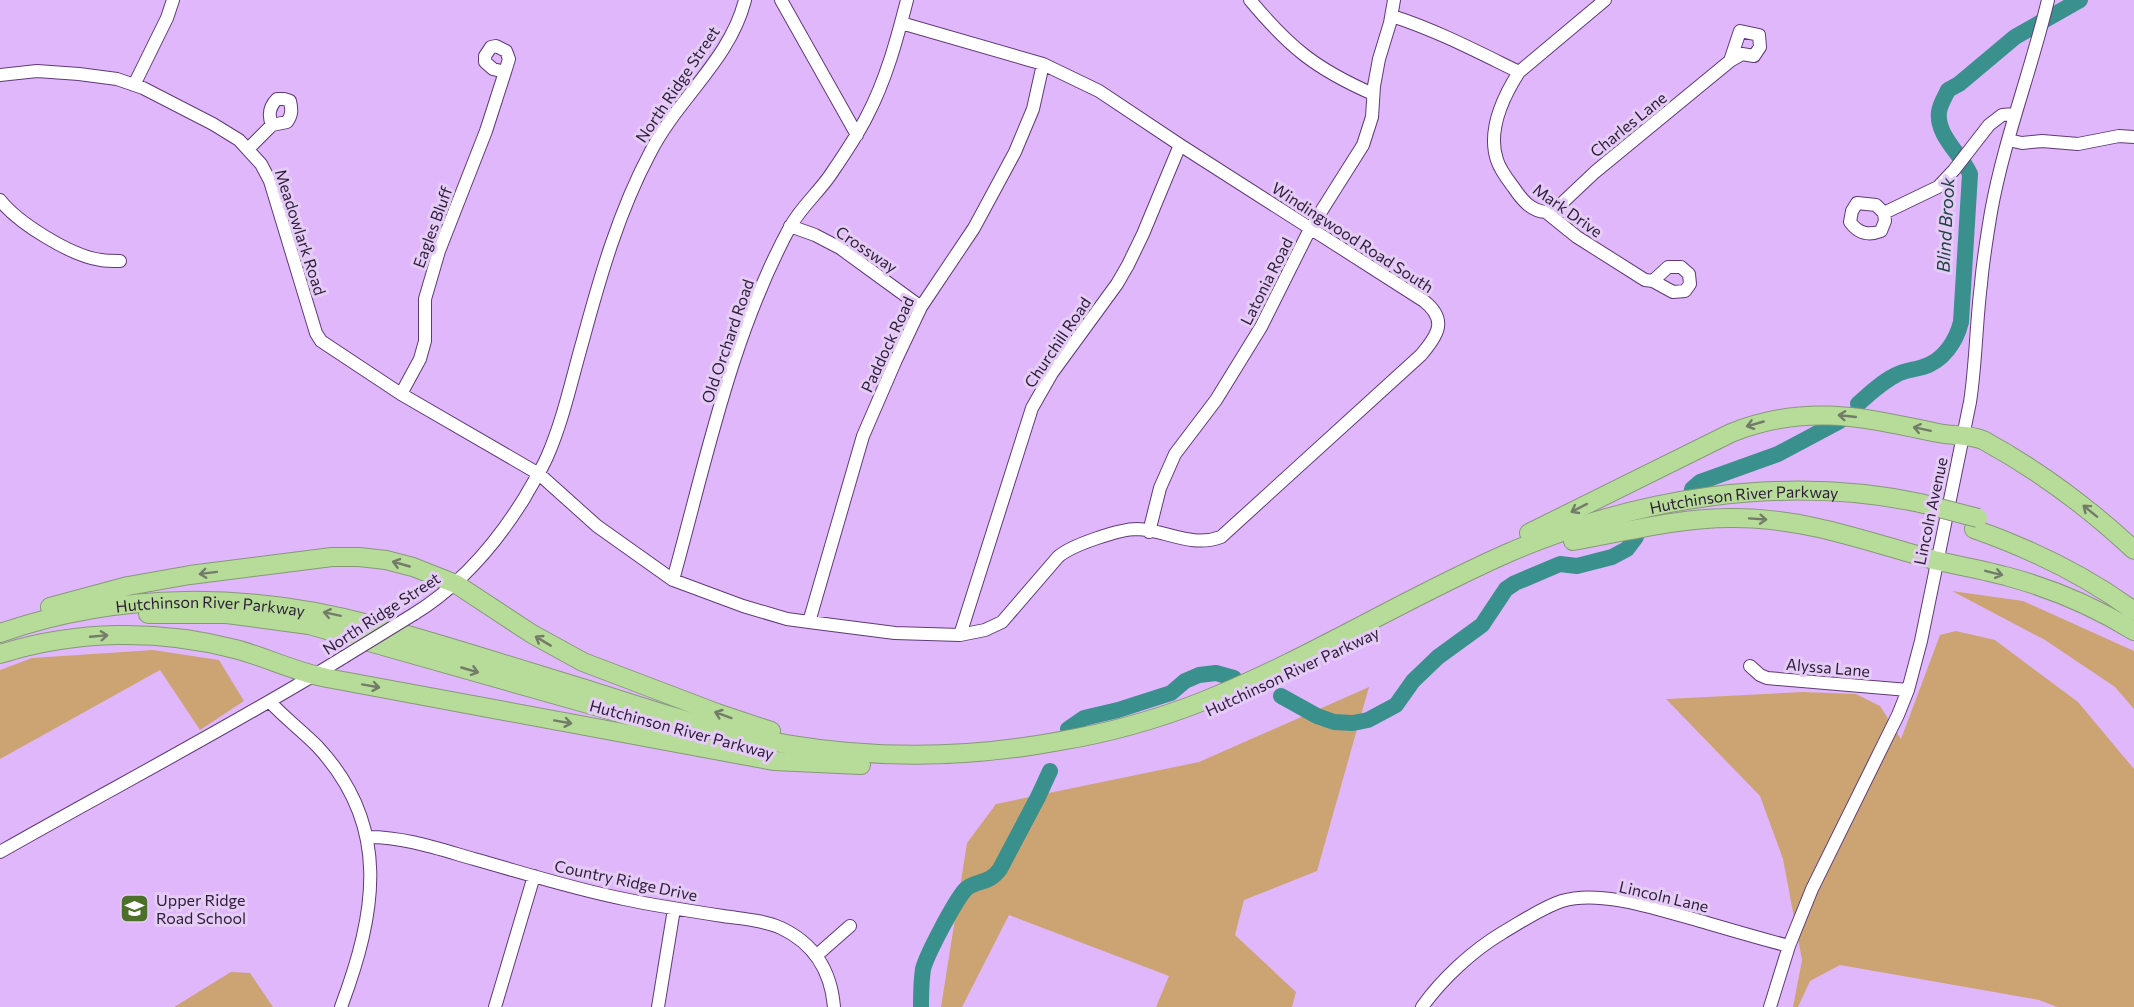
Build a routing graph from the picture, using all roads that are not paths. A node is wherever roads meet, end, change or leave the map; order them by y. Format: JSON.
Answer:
{"nodes":[{"id":1,"x":173,"y":0,"type":"edge"},
{"id":2,"x":745,"y":0,"type":"edge"},
{"id":3,"x":781,"y":0,"type":"edge"},
{"id":4,"x":907,"y":0,"type":"edge"},
{"id":5,"x":1250,"y":0,"type":"edge"},
{"id":6,"x":1394,"y":0,"type":"edge"},
{"id":7,"x":1605,"y":0,"type":"edge"},
{"id":8,"x":2048,"y":0,"type":"edge"},
{"id":9,"x":1392,"y":16,"type":"junction"},
{"id":10,"x":901,"y":23,"type":"junction"},
{"id":11,"x":1730,"y":61,"type":"dead end"},
{"id":12,"x":1042,"y":64,"type":"junction"},
{"id":13,"x":505,"y":72,"type":"dead end"},
{"id":14,"x":1519,"y":72,"type":"junction"},
{"id":15,"x":0,"y":75,"type":"edge"},
{"id":16,"x":134,"y":85,"type":"junction"},
{"id":17,"x":1373,"y":94,"type":"junction"},
{"id":18,"x":2015,"y":114,"type":"junction"},
{"id":19,"x":272,"y":125,"type":"dead end"},
{"id":20,"x":856,"y":135,"type":"junction"},
{"id":21,"x":2134,"y":137,"type":"edge"},
{"id":22,"x":2008,"y":140,"type":"junction"},
{"id":23,"x":1180,"y":145,"type":"junction"},
{"id":24,"x":248,"y":148,"type":"junction"},
{"id":25,"x":0,"y":200,"type":"edge"},
{"id":26,"x":1546,"y":212,"type":"junction"},
{"id":27,"x":1884,"y":213,"type":"dead end"},
{"id":28,"x":790,"y":226,"type":"junction"},
{"id":29,"x":1310,"y":229,"type":"junction"},
{"id":30,"x":120,"y":261,"type":"dead end"},
{"id":31,"x":1653,"y":281,"type":"dead end"},
{"id":32,"x":921,"y":308,"type":"junction"},
{"id":33,"x":402,"y":394,"type":"junction"},
{"id":34,"x":1963,"y":435,"type":"junction"},
{"id":35,"x":538,"y":474,"type":"junction"},
{"id":36,"x":1919,"y":508,"type":"junction"},
{"id":37,"x":1976,"y":524,"type":"junction"},
{"id":38,"x":1149,"y":532,"type":"junction"},
{"id":39,"x":1573,"y":541,"type":"junction"},
{"id":40,"x":2134,"y":550,"type":"edge"},
{"id":41,"x":1937,"y":560,"type":"junction"},
{"id":42,"x":674,"y":580,"type":"junction"},
{"id":43,"x":456,"y":584,"type":"junction"},
{"id":44,"x":2134,"y":597,"type":"edge"},
{"id":45,"x":1394,"y":609,"type":"junction"},
{"id":46,"x":2134,"y":611,"type":"edge"},
{"id":47,"x":809,"y":622,"type":"junction"},
{"id":48,"x":0,"y":624,"type":"edge"},
{"id":49,"x":2134,"y":631,"type":"edge"},
{"id":50,"x":0,"y":633,"type":"edge"},
{"id":51,"x":960,"y":635,"type":"junction"},
{"id":52,"x":0,"y":645,"type":"edge"},
{"id":53,"x":0,"y":654,"type":"edge"},
{"id":54,"x":1750,"y":666,"type":"dead end"},
{"id":55,"x":314,"y":676,"type":"junction"},
{"id":56,"x":1908,"y":690,"type":"junction"},
{"id":57,"x":270,"y":702,"type":"junction"},
{"id":58,"x":924,"y":755,"type":"junction"},
{"id":59,"x":861,"y":765,"type":"junction"},
{"id":60,"x":368,"y":837,"type":"junction"},
{"id":61,"x":0,"y":852,"type":"edge"},
{"id":62,"x":534,"y":876,"type":"junction"},
{"id":63,"x":674,"y":909,"type":"junction"},
{"id":64,"x":850,"y":926,"type":"dead end"},
{"id":65,"x":1789,"y":946,"type":"junction"},
{"id":66,"x":817,"y":955,"type":"junction"},
{"id":67,"x":341,"y":1007,"type":"edge"},
{"id":68,"x":495,"y":1007,"type":"edge"},
{"id":69,"x":658,"y":1007,"type":"edge"},
{"id":70,"x":834,"y":1007,"type":"edge"},
{"id":71,"x":1422,"y":1007,"type":"edge"},
{"id":72,"x":1770,"y":1007,"type":"edge"}],
"edges":[{"from":1,"to":16,"type":"street"},
{"from":2,"to":35,"type":"street","name":"North Ridge Street"},
{"from":3,"to":20,"type":"street"},
{"from":4,"to":10,"type":"street","name":"Old Orchard Road"},
{"from":5,"to":17,"type":"street"},
{"from":6,"to":9,"type":"street","name":"Latonia Road"},
{"from":7,"to":14,"type":"street"},
{"from":8,"to":18,"type":"street","name":"Lincoln Avenue"},
{"from":9,"to":14,"type":"street"},
{"from":9,"to":17,"type":"street","name":"Latonia Road"},
{"from":10,"to":12,"type":"street","name":"Windingwood Road South"},
{"from":10,"to":20,"type":"street","name":"Old Orchard Road"},
{"from":11,"to":26,"type":"street","name":"Charles Lane"},
{"from":12,"to":23,"type":"street","name":"Windingwood Road South"},
{"from":12,"to":32,"type":"street","name":"Paddock Road"},
{"from":13,"to":33,"type":"street","name":"Eagles Bluff"},
{"from":14,"to":26,"type":"street","name":"Mark Drive"},
{"from":15,"to":16,"type":"street","name":"Meadowlark Road"},
{"from":16,"to":24,"type":"street","name":"Meadowlark Road"},
{"from":17,"to":29,"type":"street","name":"Latonia Road"},
{"from":18,"to":22,"type":"street","name":"Lincoln Avenue"},
{"from":18,"to":27,"type":"street"},
{"from":19,"to":24,"type":"street"},
{"from":20,"to":28,"type":"street","name":"Old Orchard Road"},
{"from":21,"to":22,"type":"street"},
{"from":22,"to":34,"type":"street","name":"Lincoln Avenue"},
{"from":23,"to":29,"type":"street","name":"Windingwood Road South"},
{"from":23,"to":51,"type":"street","name":"Churchill Road"},
{"from":24,"to":33,"type":"street","name":"Meadowlark Road"},
{"from":25,"to":30,"type":"street"},
{"from":26,"to":31,"type":"street","name":"Mark Drive"},
{"from":28,"to":32,"type":"street","name":"Crossway"},
{"from":28,"to":42,"type":"street","name":"Old Orchard Road"},
{"from":29,"to":38,"type":"street","name":"Latonia Road"},
{"from":29,"to":38,"type":"street","name":"Windingwood Road South"},
{"from":32,"to":47,"type":"street","name":"Paddock Road"},
{"from":33,"to":35,"type":"street","name":"Meadowlark Road"},
{"from":40,"to":34,"type":"highway","one_way":true},
{"from":34,"to":41,"type":"street","name":"Lincoln Avenue"},
{"from":34,"to":45,"type":"highway","one_way":true},
{"from":35,"to":42,"type":"street","name":"Meadowlark Road"},
{"from":35,"to":43,"type":"street","name":"North Ridge Street"},
{"from":36,"to":37,"type":"highway","name":"Hutchinson River Parkway","bridge":true},
{"from":36,"to":39,"type":"highway","name":"Hutchinson River Parkway"},
{"from":36,"to":45,"type":"highway","name":"Hutchinson River Parkway"},
{"from":37,"to":44,"type":"highway","name":"Hutchinson River Parkway"},
{"from":37,"to":46,"type":"highway","name":"Hutchinson River Parkway"},
{"from":38,"to":51,"type":"street","name":"Meadowlark Road"},
{"from":39,"to":41,"type":"highway","one_way":true},
{"from":39,"to":59,"type":"highway","name":"Hutchinson River Parkway"},
{"from":41,"to":49,"type":"highway","one_way":true},
{"from":41,"to":56,"type":"street","name":"Lincoln Avenue"},
{"from":42,"to":47,"type":"street","name":"Meadowlark Road"},
{"from":43,"to":48,"type":"highway","one_way":true},
{"from":43,"to":55,"type":"street","name":"North Ridge Street","bridge":true},
{"from":58,"to":43,"type":"highway","one_way":true},
{"from":45,"to":58,"type":"highway","name":"Hutchinson River Parkway"},
{"from":47,"to":51,"type":"street","name":"Meadowlark Road"},
{"from":58,"to":50,"type":"highway","name":"Hutchinson River Parkway","one_way":true},
{"from":52,"to":59,"type":"highway","name":"Hutchinson River Parkway","one_way":true},
{"from":53,"to":55,"type":"highway","one_way":true},
{"from":54,"to":56,"type":"street","name":"Alyssa Lane"},
{"from":55,"to":57,"type":"street","name":"North Ridge Street"},
{"from":55,"to":59,"type":"highway","one_way":true},
{"from":56,"to":65,"type":"street","name":"Lincoln Avenue"},
{"from":57,"to":60,"type":"street"},
{"from":57,"to":61,"type":"street","name":"North Ridge Street"},
{"from":60,"to":62,"type":"street","name":"Country Ridge Drive"},
{"from":60,"to":67,"type":"street"},
{"from":62,"to":63,"type":"street","name":"Country Ridge Drive"},
{"from":62,"to":68,"type":"street"},
{"from":63,"to":66,"type":"street","name":"Country Ridge Drive"},
{"from":63,"to":69,"type":"street"},
{"from":64,"to":66,"type":"street"},
{"from":65,"to":71,"type":"street","name":"Lincoln Lane"},
{"from":65,"to":72,"type":"street","name":"Lincoln Avenue"},
{"from":66,"to":70,"type":"street","name":"Country Ridge Drive"}]}
